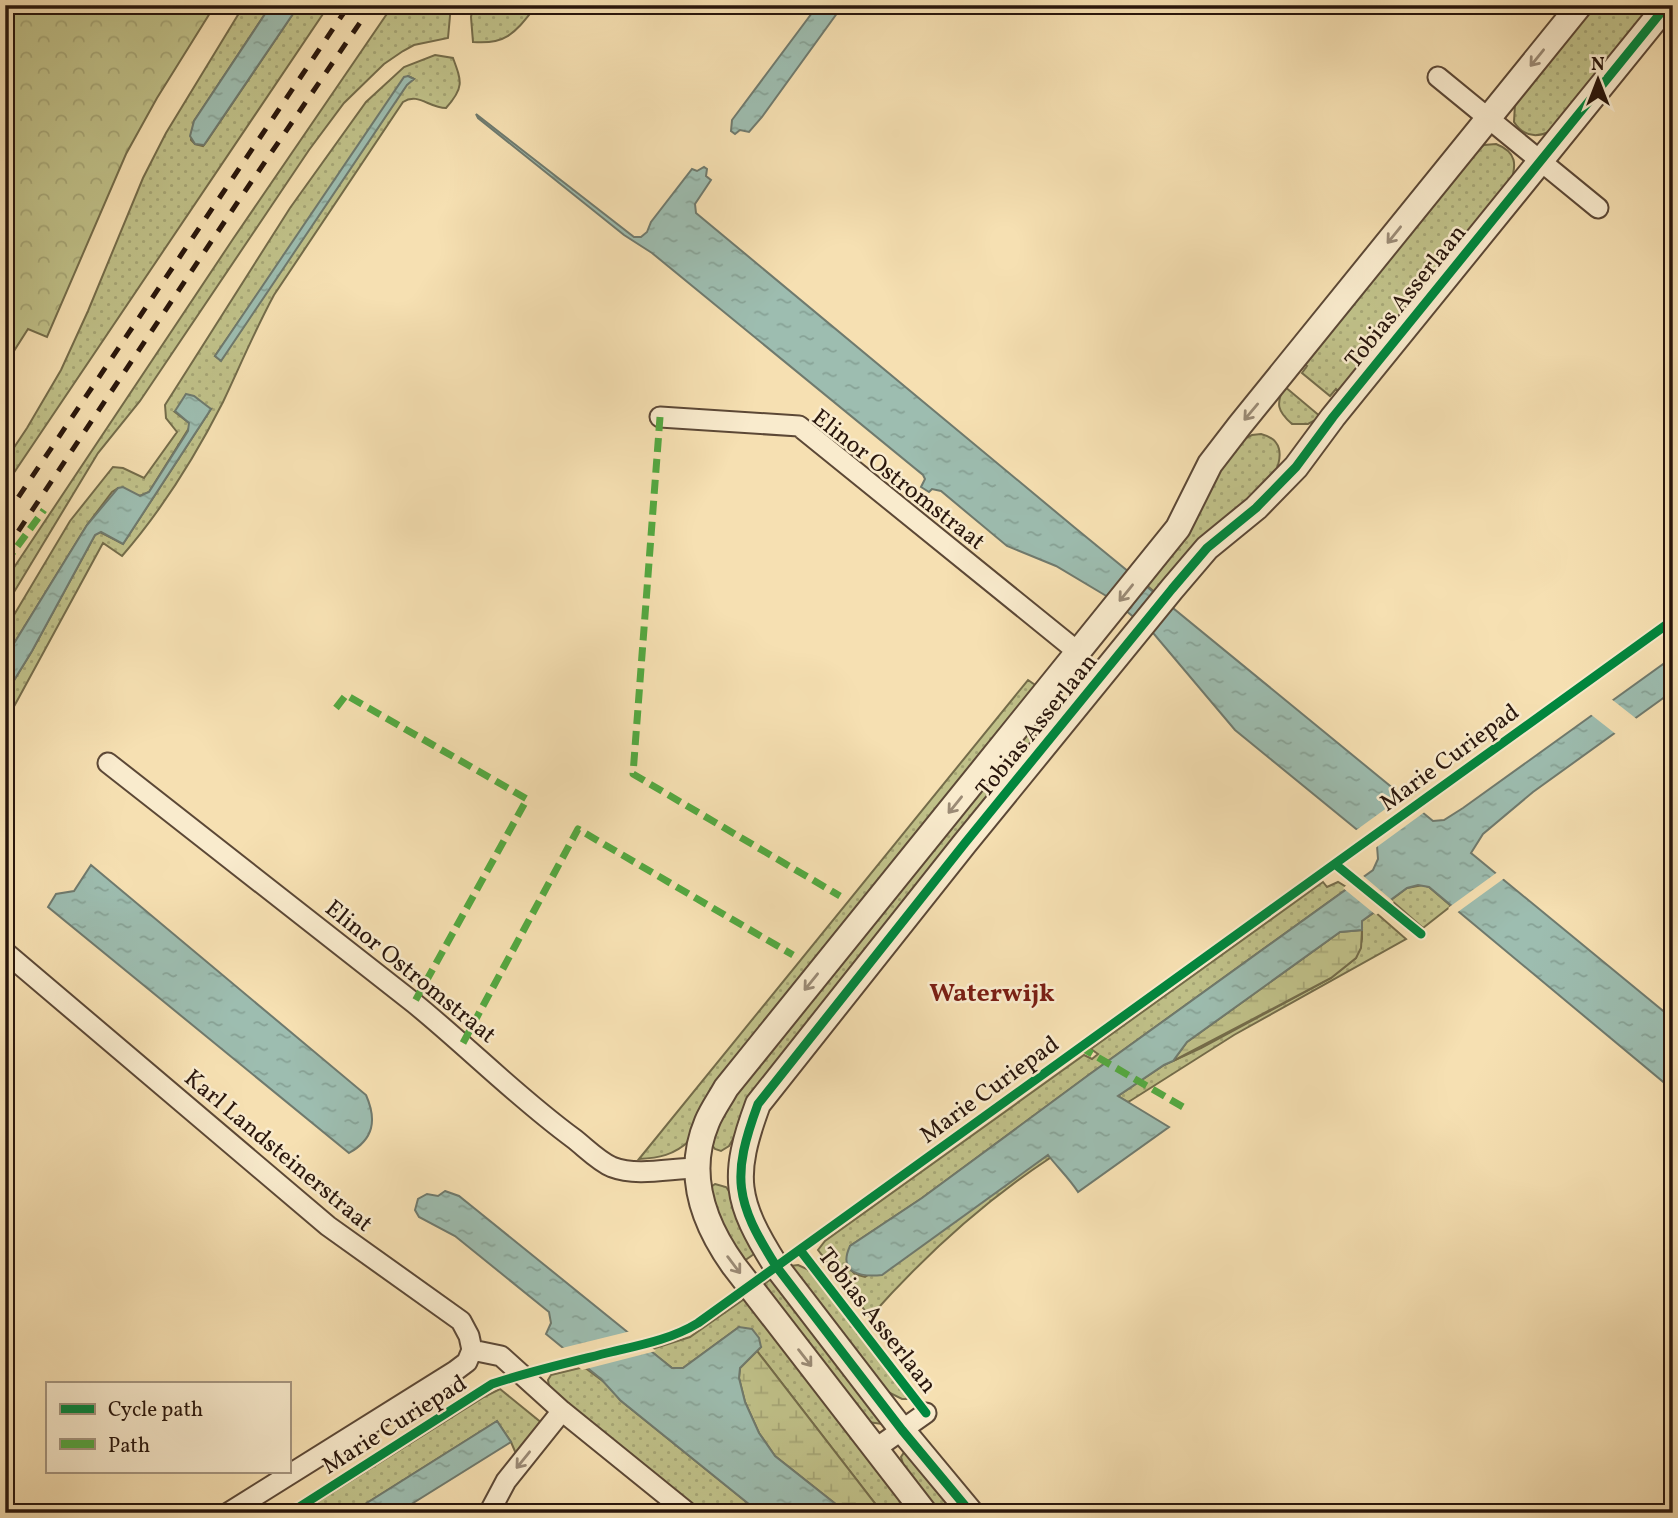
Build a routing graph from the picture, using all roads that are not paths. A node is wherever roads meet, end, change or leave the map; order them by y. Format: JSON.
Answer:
{"nodes":[{"id":1,"x":1580,"y":5,"type":"edge"},
{"id":2,"x":1667,"y":5,"type":"edge"},
{"id":3,"x":1438,"y":77,"type":"dead end"},
{"id":4,"x":1488,"y":119,"type":"junction"},
{"id":5,"x":1539,"y":161,"type":"junction"},
{"id":6,"x":1598,"y":208,"type":"dead end"},
{"id":7,"x":660,"y":417,"type":"dead end"},
{"id":8,"x":1078,"y":652,"type":"junction"},
{"id":9,"x":108,"y":763,"type":"dead end"},
{"id":10,"x":5,"y":952,"type":"edge"},
{"id":11,"x":698,"y":1168,"type":"junction"},
{"id":12,"x":472,"y":1350,"type":"junction"},
{"id":13,"x":562,"y":1411,"type":"junction"},
{"id":14,"x":926,"y":1413,"type":"dead end"},
{"id":15,"x":902,"y":1430,"type":"junction"},
{"id":16,"x":875,"y":1449,"type":"junction"},
{"id":17,"x":228,"y":1513,"type":"edge"},
{"id":18,"x":489,"y":1513,"type":"edge"},
{"id":19,"x":688,"y":1513,"type":"edge"},
{"id":20,"x":925,"y":1513,"type":"edge"},
{"id":21,"x":971,"y":1513,"type":"edge"}],
"edges":[{"from":1,"to":4,"type":"street","name":"Tobias Asserlaan","one_way":true},
{"from":2,"to":5,"type":"street","name":"Tobias Asserlaan"},
{"from":3,"to":4,"type":"street"},
{"from":4,"to":5,"type":"street"},
{"from":4,"to":8,"type":"street","name":"Tobias Asserlaan","one_way":true},
{"from":5,"to":6,"type":"street"},
{"from":5,"to":15,"type":"street","name":"Tobias Asserlaan"},
{"from":7,"to":8,"type":"street","name":"Elinor Ostromstraat"},
{"from":8,"to":11,"type":"street","name":"Tobias Asserlaan","one_way":true},
{"from":9,"to":11,"type":"street","name":"Elinor Ostromstraat"},
{"from":10,"to":12,"type":"street","name":"Karl Landsteinerstraat"},
{"from":11,"to":16,"type":"street","name":"Tobias Asserlaan","one_way":true},
{"from":12,"to":13,"type":"street"},
{"from":12,"to":17,"type":"street"},
{"from":13,"to":18,"type":"street","one_way":true},
{"from":13,"to":19,"type":"street"},
{"from":14,"to":15,"type":"street"},
{"from":15,"to":16,"type":"street"},
{"from":15,"to":21,"type":"street","name":"Tobias Asserlaan"},
{"from":16,"to":20,"type":"street","name":"Tobias Asserlaan"}]}
